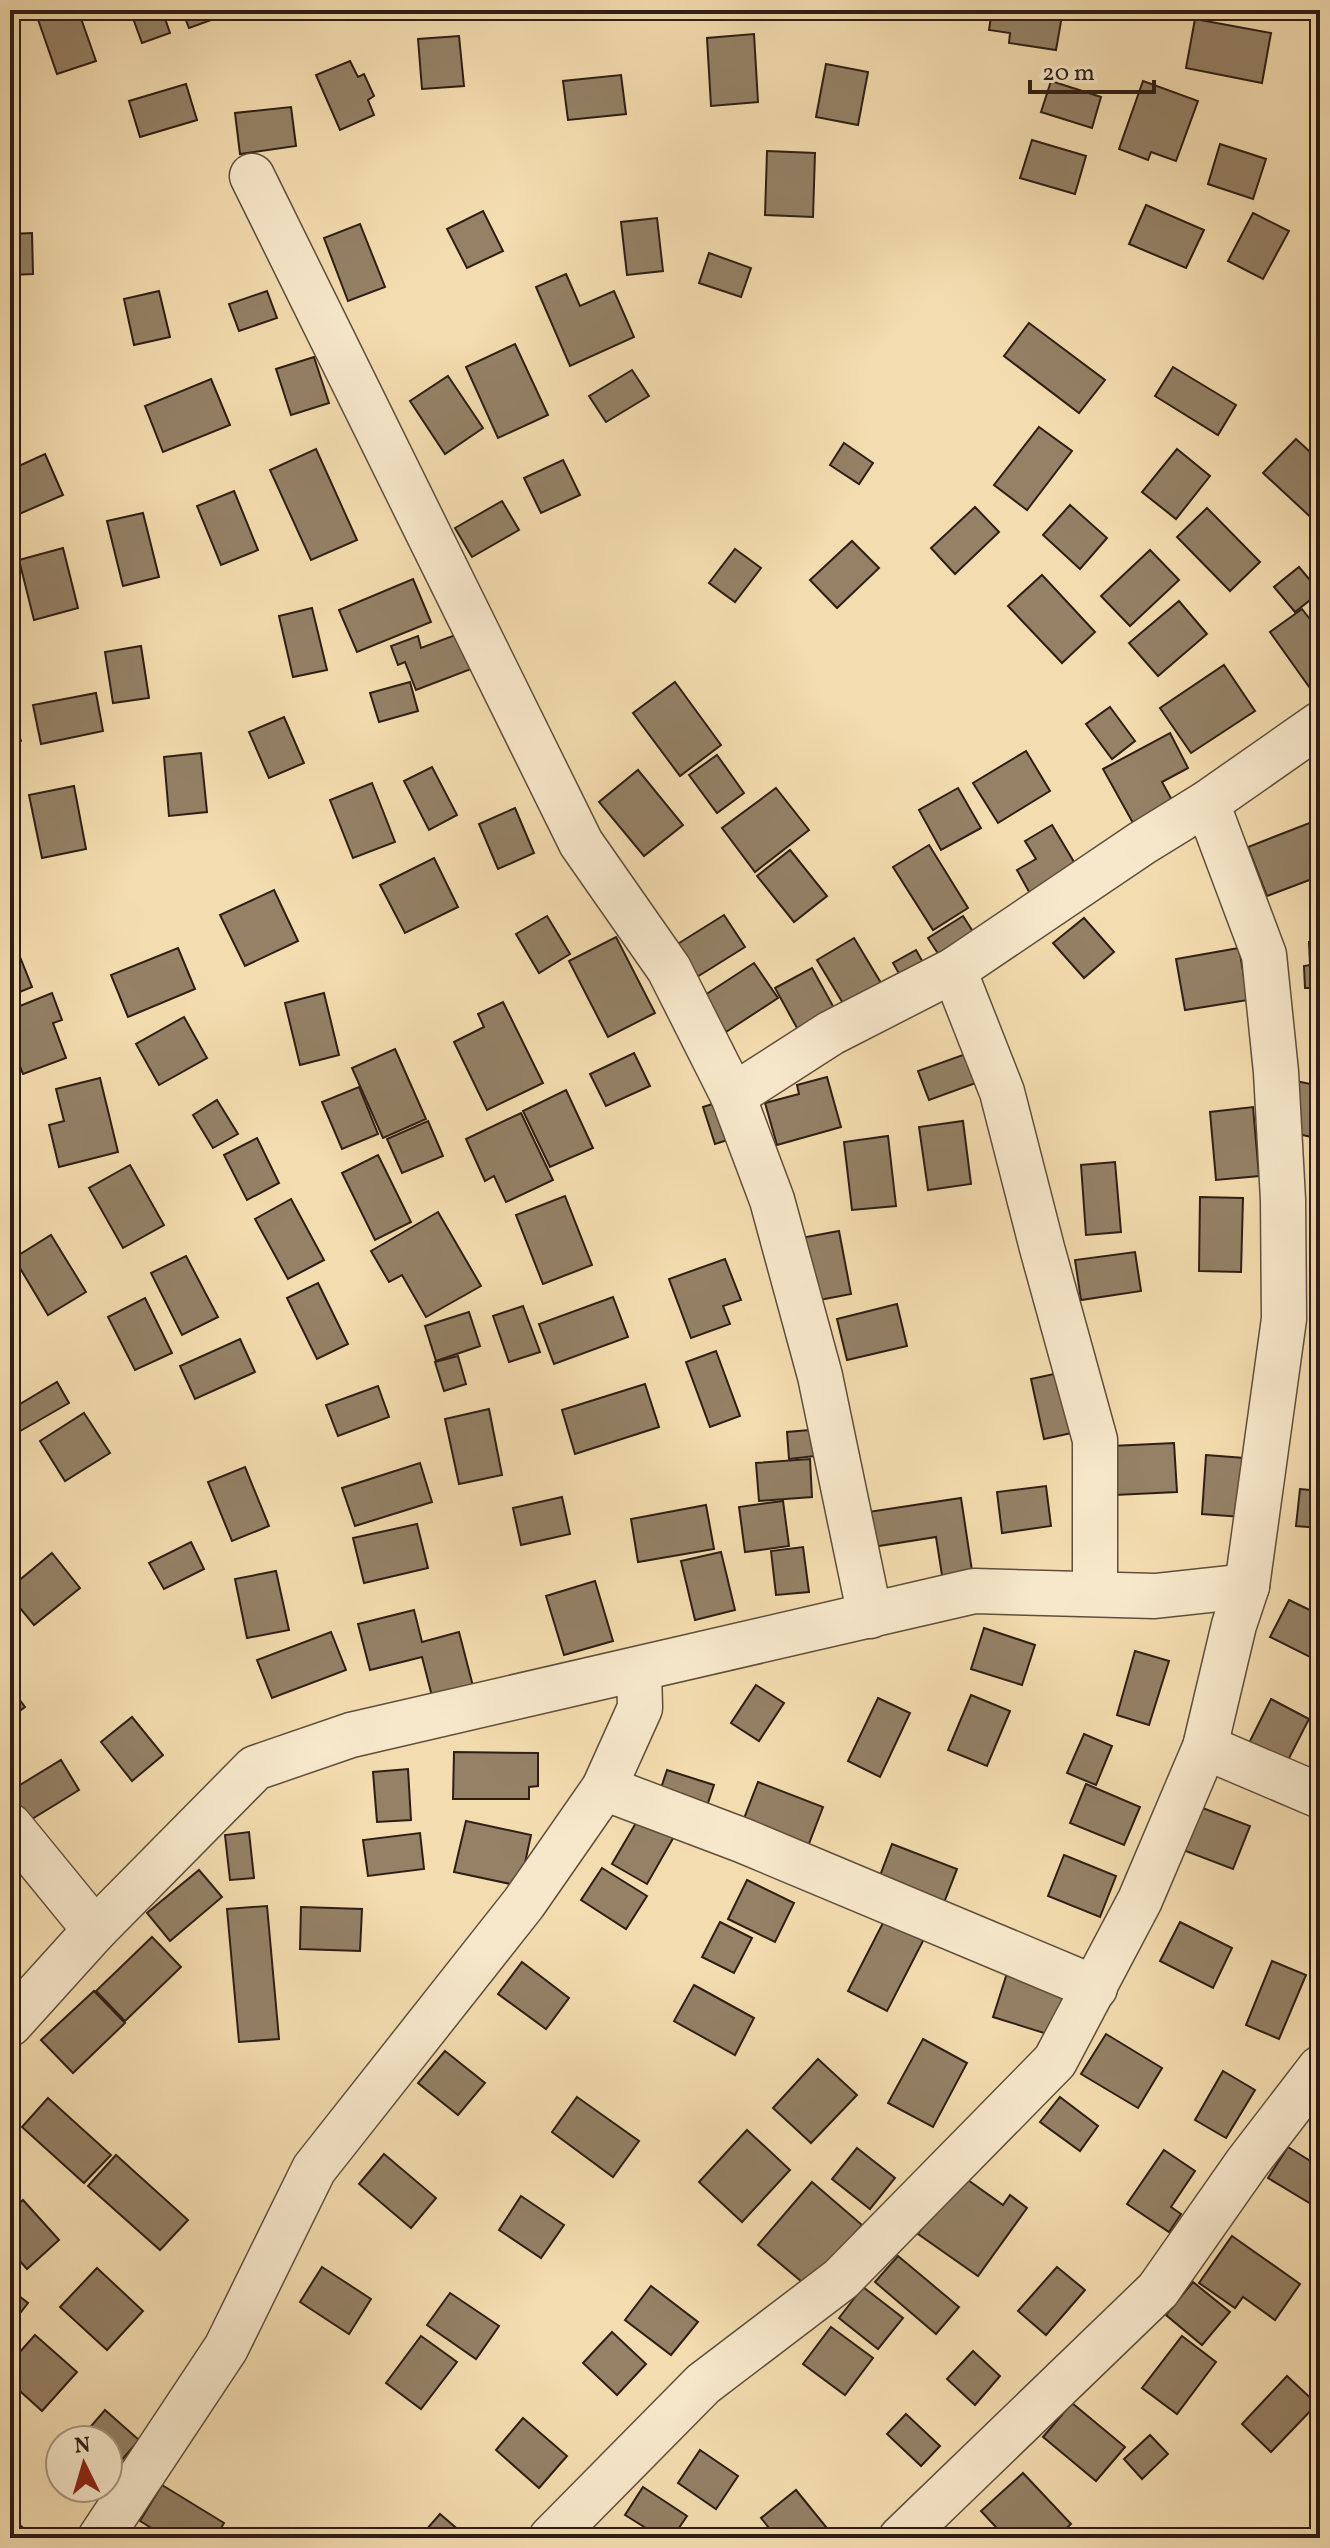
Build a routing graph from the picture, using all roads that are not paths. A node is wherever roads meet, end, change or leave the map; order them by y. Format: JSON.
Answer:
{"nodes":[{"id":1,"x":252,"y":176,"type":"dead end"},
{"id":2,"x":1320,"y":724,"type":"edge"},
{"id":3,"x":1207,"y":803,"type":"junction"},
{"id":4,"x":954,"y":970,"type":"junction"},
{"id":5,"x":733,"y":1096,"type":"junction"},
{"id":6,"x":1302,"y":1207,"type":"edge"},
{"id":7,"x":1247,"y":1586,"type":"junction"},
{"id":8,"x":1095,"y":1593,"type":"junction"},
{"id":9,"x":870,"y":1616,"type":"junction"},
{"id":10,"x":639,"y":1670,"type":"junction"},
{"id":11,"x":1205,"y":1747,"type":"junction"},
{"id":12,"x":604,"y":1788,"type":"junction"},
{"id":13,"x":1320,"y":1796,"type":"edge"},
{"id":14,"x":10,"y":1826,"type":"edge"},
{"id":15,"x":95,"y":1930,"type":"junction"},
{"id":16,"x":1095,"y":1988,"type":"junction"},
{"id":17,"x":10,"y":2024,"type":"edge"},
{"id":18,"x":1320,"y":2068,"type":"edge"},
{"id":19,"x":100,"y":2538,"type":"edge"},
{"id":20,"x":551,"y":2538,"type":"edge"},
{"id":21,"x":901,"y":2538,"type":"edge"}],
"edges":[{"from":1,"to":5,"type":"street"},
{"from":2,"to":3,"type":"street"},
{"from":3,"to":4,"type":"street"},
{"from":3,"to":6,"type":"street"},
{"from":4,"to":5,"type":"street"},
{"from":4,"to":8,"type":"street"},
{"from":5,"to":9,"type":"street"},
{"from":6,"to":7,"type":"street"},
{"from":7,"to":8,"type":"street"},
{"from":7,"to":11,"type":"street"},
{"from":8,"to":9,"type":"street"},
{"from":9,"to":10,"type":"street"},
{"from":10,"to":12,"type":"street"},
{"from":10,"to":15,"type":"street"},
{"from":11,"to":13,"type":"street"},
{"from":11,"to":16,"type":"street"},
{"from":12,"to":16,"type":"street"},
{"from":12,"to":19,"type":"street"},
{"from":14,"to":15,"type":"street"},
{"from":15,"to":17,"type":"street"},
{"from":16,"to":20,"type":"street"},
{"from":18,"to":21,"type":"street"}]}
